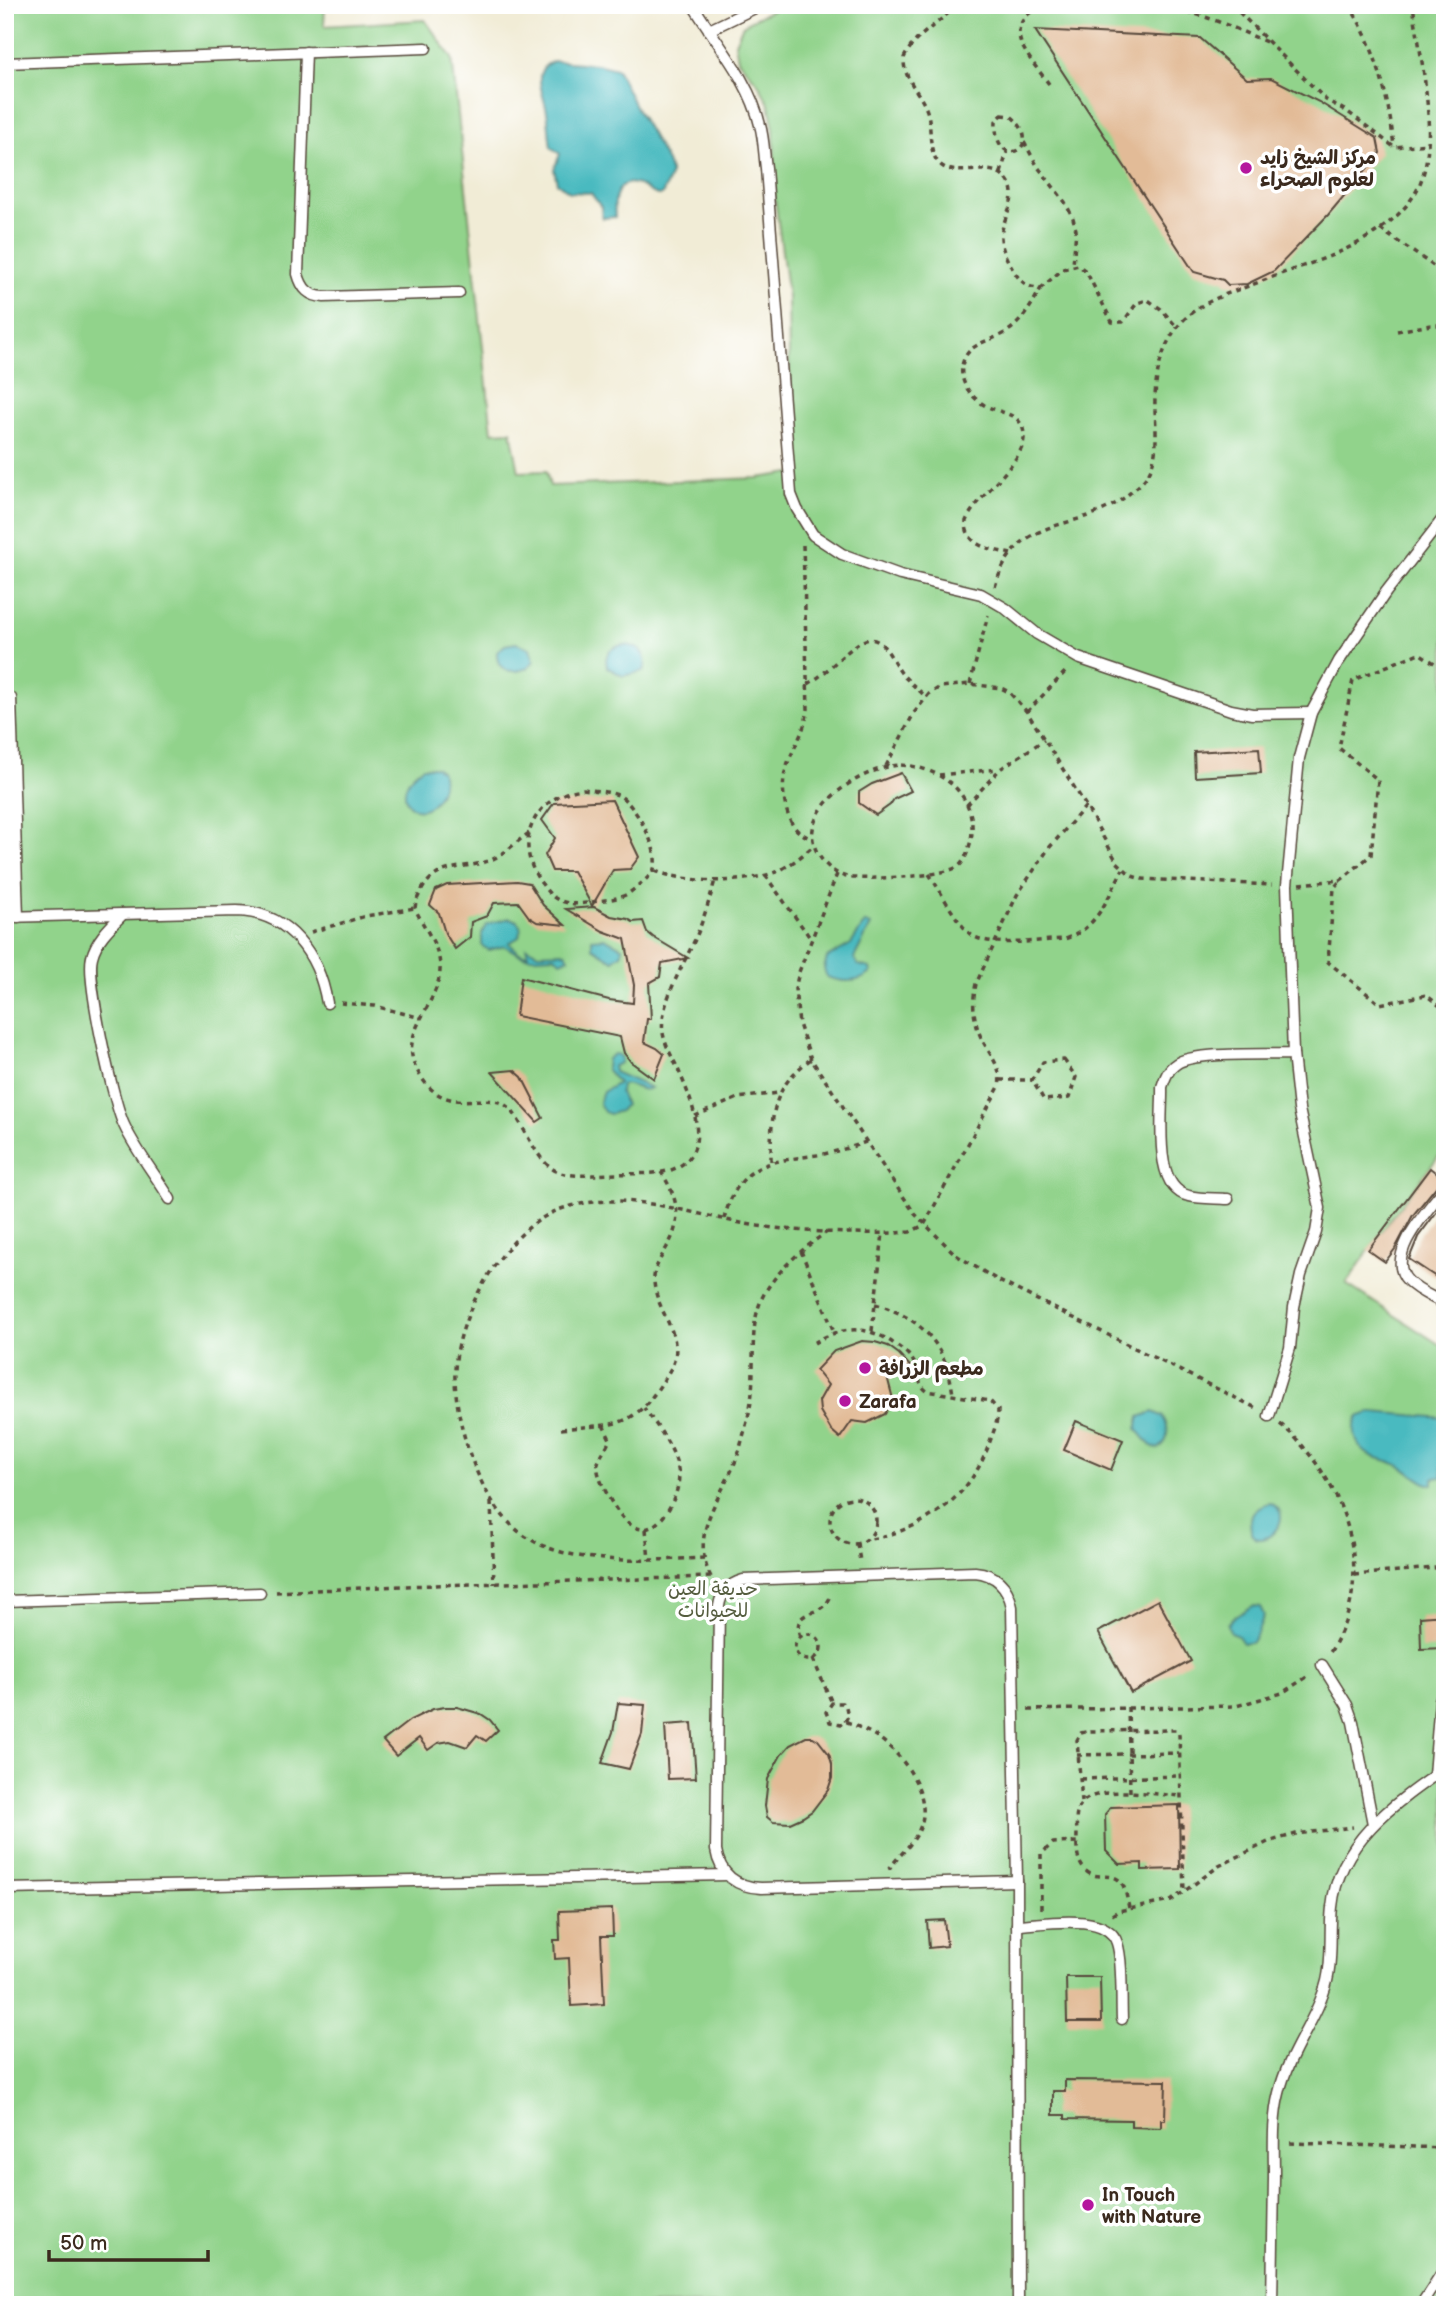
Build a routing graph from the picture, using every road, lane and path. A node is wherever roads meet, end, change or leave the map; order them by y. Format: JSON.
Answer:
{"nodes":[{"id":1,"x":693,"y":5,"type":"edge"},
{"id":2,"x":761,"y":5,"type":"edge"},
{"id":3,"x":956,"y":5,"type":"edge"},
{"id":4,"x":1050,"y":5,"type":"edge"},
{"id":5,"x":1087,"y":5,"type":"edge"},
{"id":6,"x":1233,"y":5,"type":"edge"},
{"id":7,"x":1349,"y":5,"type":"edge"},
{"id":8,"x":1413,"y":5,"type":"edge"},
{"id":9,"x":709,"y":30,"type":"junction"},
{"id":10,"x":1271,"y":44,"type":"junction"},
{"id":11,"x":426,"y":48,"type":"dead end"},
{"id":12,"x":306,"y":52,"type":"junction"},
{"id":13,"x":5,"y":63,"type":"edge"},
{"id":14,"x":1049,"y":84,"type":"dead end"},
{"id":15,"x":1024,"y":142,"type":"junction"},
{"id":16,"x":1428,"y":144,"type":"junction"},
{"id":17,"x":1394,"y":147,"type":"junction"},
{"id":18,"x":1007,"y":152,"type":"junction"},
{"id":19,"x":1000,"y":174,"type":"junction"},
{"id":20,"x":1380,"y":229,"type":"junction"},
{"id":21,"x":1073,"y":265,"type":"junction"},
{"id":22,"x":1445,"y":274,"type":"edge"},
{"id":23,"x":1041,"y":288,"type":"junction"},
{"id":24,"x":459,"y":293,"type":"dead end"},
{"id":25,"x":1445,"y":325,"type":"edge"},
{"id":26,"x":1177,"y":327,"type":"junction"},
{"id":27,"x":1397,"y":331,"type":"dead end"},
{"id":28,"x":1445,"y":516,"type":"edge"},
{"id":29,"x":802,"y":518,"type":"junction"},
{"id":30,"x":1011,"y":554,"type":"junction"},
{"id":31,"x":992,"y":599,"type":"junction"},
{"id":32,"x":1078,"y":658,"type":"junction"},
{"id":33,"x":1445,"y":670,"type":"edge"},
{"id":34,"x":807,"y":684,"type":"junction"},
{"id":35,"x":970,"y":684,"type":"junction"},
{"id":36,"x":926,"y":697,"type":"junction"},
{"id":37,"x":11,"y":698,"type":"dead end"},
{"id":38,"x":1027,"y":712,"type":"junction"},
{"id":39,"x":1311,"y":713,"type":"junction"},
{"id":40,"x":1044,"y":740,"type":"junction"},
{"id":41,"x":886,"y":765,"type":"junction"},
{"id":42,"x":1000,"y":769,"type":"junction"},
{"id":43,"x":939,"y":775,"type":"junction"},
{"id":44,"x":967,"y":805,"type":"junction"},
{"id":45,"x":1086,"y":806,"type":"junction"},
{"id":46,"x":529,"y":833,"type":"junction"},
{"id":47,"x":813,"y":839,"type":"junction"},
{"id":48,"x":813,"y":846,"type":"junction"},
{"id":49,"x":1123,"y":869,"type":"junction"},
{"id":50,"x":654,"y":870,"type":"junction"},
{"id":51,"x":765,"y":874,"type":"junction"},
{"id":52,"x":837,"y":874,"type":"junction"},
{"id":53,"x":929,"y":874,"type":"junction"},
{"id":54,"x":715,"y":880,"type":"junction"},
{"id":55,"x":1340,"y":880,"type":"junction"},
{"id":56,"x":1287,"y":885,"type":"junction"},
{"id":57,"x":415,"y":908,"type":"junction"},
{"id":58,"x":123,"y":914,"type":"junction"},
{"id":59,"x":5,"y":917,"type":"edge"},
{"id":60,"x":18,"y":917,"type":"junction"},
{"id":61,"x":298,"y":938,"type":"junction"},
{"id":62,"x":811,"y":939,"type":"junction"},
{"id":63,"x":994,"y":942,"type":"junction"},
{"id":64,"x":327,"y":1003,"type":"joint"},
{"id":65,"x":1445,"y":1010,"type":"edge"},
{"id":66,"x":421,"y":1018,"type":"junction"},
{"id":67,"x":1293,"y":1054,"type":"junction"},
{"id":68,"x":811,"y":1059,"type":"junction"},
{"id":69,"x":1000,"y":1080,"type":"junction"},
{"id":70,"x":1032,"y":1080,"type":"junction"},
{"id":71,"x":779,"y":1093,"type":"junction"},
{"id":72,"x":694,"y":1116,"type":"junction"},
{"id":73,"x":866,"y":1142,"type":"junction"},
{"id":74,"x":771,"y":1161,"type":"junction"},
{"id":75,"x":661,"y":1172,"type":"junction"},
{"id":76,"x":1445,"y":1188,"type":"edge"},
{"id":77,"x":170,"y":1199,"type":"dead end"},
{"id":78,"x":1228,"y":1199,"type":"dead end"},
{"id":79,"x":677,"y":1208,"type":"junction"},
{"id":80,"x":724,"y":1219,"type":"junction"},
{"id":81,"x":924,"y":1225,"type":"junction"},
{"id":82,"x":827,"y":1231,"type":"junction"},
{"id":83,"x":883,"y":1233,"type":"junction"},
{"id":84,"x":801,"y":1251,"type":"junction"},
{"id":85,"x":875,"y":1304,"type":"junction"},
{"id":86,"x":1445,"y":1304,"type":"edge"},
{"id":87,"x":872,"y":1331,"type":"junction"},
{"id":88,"x":834,"y":1332,"type":"junction"},
{"id":89,"x":814,"y":1343,"type":"dead end"},
{"id":90,"x":953,"y":1395,"type":"junction"},
{"id":91,"x":644,"y":1408,"type":"junction"},
{"id":92,"x":1269,"y":1416,"type":"junction"},
{"id":93,"x":603,"y":1425,"type":"junction"},
{"id":94,"x":561,"y":1429,"type":"dead end"},
{"id":95,"x":491,"y":1500,"type":"junction"},
{"id":96,"x":646,"y":1529,"type":"junction"},
{"id":97,"x":865,"y":1540,"type":"junction"},
{"id":98,"x":704,"y":1558,"type":"junction"},
{"id":99,"x":649,"y":1560,"type":"junction"},
{"id":100,"x":1445,"y":1567,"type":"edge"},
{"id":101,"x":1354,"y":1575,"type":"junction"},
{"id":102,"x":711,"y":1577,"type":"junction"},
{"id":103,"x":839,"y":1577,"type":"junction"},
{"id":104,"x":494,"y":1584,"type":"junction"},
{"id":105,"x":724,"y":1592,"type":"junction"},
{"id":106,"x":260,"y":1593,"type":"joint"},
{"id":107,"x":5,"y":1601,"type":"edge"},
{"id":108,"x":800,"y":1637,"type":"junction"},
{"id":109,"x":813,"y":1659,"type":"junction"},
{"id":110,"x":1322,"y":1665,"type":"junction"},
{"id":111,"x":1445,"y":1687,"type":"edge"},
{"id":112,"x":832,"y":1703,"type":"junction"},
{"id":113,"x":1128,"y":1707,"type":"junction"},
{"id":114,"x":1015,"y":1711,"type":"junction"},
{"id":115,"x":845,"y":1721,"type":"junction"},
{"id":116,"x":1128,"y":1730,"type":"junction"},
{"id":117,"x":1179,"y":1753,"type":"junction"},
{"id":118,"x":1129,"y":1754,"type":"junction"},
{"id":119,"x":1077,"y":1755,"type":"junction"},
{"id":120,"x":1445,"y":1768,"type":"edge"},
{"id":121,"x":1180,"y":1776,"type":"junction"},
{"id":122,"x":1434,"y":1776,"type":"junction"},
{"id":123,"x":1130,"y":1778,"type":"junction"},
{"id":124,"x":1080,"y":1779,"type":"junction"},
{"id":125,"x":1130,"y":1792,"type":"junction"},
{"id":126,"x":1181,"y":1796,"type":"junction"},
{"id":127,"x":1082,"y":1802,"type":"junction"},
{"id":128,"x":1371,"y":1826,"type":"junction"},
{"id":129,"x":1077,"y":1842,"type":"junction"},
{"id":130,"x":727,"y":1875,"type":"junction"},
{"id":131,"x":1017,"y":1881,"type":"junction"},
{"id":132,"x":877,"y":1885,"type":"junction"},
{"id":133,"x":5,"y":1889,"type":"edge"},
{"id":134,"x":1184,"y":1893,"type":"junction"},
{"id":135,"x":1129,"y":1909,"type":"junction"},
{"id":136,"x":1041,"y":1924,"type":"junction"},
{"id":137,"x":1017,"y":1925,"type":"junction"},
{"id":138,"x":1101,"y":1925,"type":"junction"},
{"id":139,"x":1122,"y":2019,"type":"dead end"},
{"id":140,"x":1274,"y":2142,"type":"junction"},
{"id":141,"x":1445,"y":2148,"type":"edge"},
{"id":142,"x":1445,"y":2268,"type":"edge"},
{"id":143,"x":1018,"y":2305,"type":"edge"},
{"id":144,"x":1272,"y":2305,"type":"edge"},
{"id":145,"x":1420,"y":2305,"type":"edge"}],
"edges":[{"from":1,"to":9,"type":"lane"},
{"from":2,"to":9,"type":"lane"},
{"from":3,"to":19,"type":"path"},
{"from":4,"to":14,"type":"path"},
{"from":5,"to":10,"type":"path"},
{"from":6,"to":10,"type":"path"},
{"from":7,"to":17,"type":"path"},
{"from":8,"to":16,"type":"path"},
{"from":9,"to":29,"type":"lane"},
{"from":10,"to":17,"type":"path"},
{"from":11,"to":12,"type":"lane"},
{"from":12,"to":13,"type":"lane"},
{"from":12,"to":24,"type":"lane"},
{"from":15,"to":18,"type":"path"},
{"from":15,"to":18,"type":"path"},
{"from":15,"to":21,"type":"path"},
{"from":16,"to":17,"type":"path"},
{"from":16,"to":20,"type":"path"},
{"from":18,"to":19,"type":"path"},
{"from":19,"to":23,"type":"path"},
{"from":20,"to":22,"type":"path"},
{"from":20,"to":26,"type":"path"},
{"from":21,"to":23,"type":"path"},
{"from":21,"to":26,"type":"path"},
{"from":23,"to":30,"type":"path"},
{"from":25,"to":27,"type":"path"},
{"from":26,"to":30,"type":"path"},
{"from":28,"to":39,"type":"lane"},
{"from":29,"to":31,"type":"lane"},
{"from":29,"to":34,"type":"path"},
{"from":30,"to":31,"type":"path"},
{"from":31,"to":32,"type":"lane"},
{"from":31,"to":35,"type":"path"},
{"from":32,"to":38,"type":"path"},
{"from":32,"to":39,"type":"lane"},
{"from":33,"to":55,"type":"path"},
{"from":34,"to":36,"type":"path"},
{"from":34,"to":47,"type":"path"},
{"from":35,"to":36,"type":"path"},
{"from":35,"to":38,"type":"path"},
{"from":36,"to":41,"type":"path"},
{"from":37,"to":60,"type":"lane"},
{"from":38,"to":40,"type":"path"},
{"from":39,"to":56,"type":"lane"},
{"from":40,"to":42,"type":"path"},
{"from":40,"to":45,"type":"path"},
{"from":41,"to":43,"type":"path"},
{"from":41,"to":47,"type":"path"},
{"from":42,"to":43,"type":"path"},
{"from":42,"to":44,"type":"path"},
{"from":43,"to":44,"type":"path"},
{"from":44,"to":53,"type":"path"},
{"from":45,"to":49,"type":"path"},
{"from":45,"to":63,"type":"path"},
{"from":46,"to":50,"type":"path"},
{"from":46,"to":50,"type":"path"},
{"from":46,"to":57,"type":"path"},
{"from":47,"to":48,"type":"path"},
{"from":48,"to":51,"type":"path"},
{"from":48,"to":52,"type":"path"},
{"from":49,"to":56,"type":"path"},
{"from":49,"to":63,"type":"path"},
{"from":50,"to":54,"type":"path"},
{"from":51,"to":54,"type":"path"},
{"from":51,"to":62,"type":"path"},
{"from":52,"to":53,"type":"path"},
{"from":52,"to":62,"type":"path"},
{"from":53,"to":63,"type":"path"},
{"from":54,"to":72,"type":"path"},
{"from":55,"to":56,"type":"path"},
{"from":55,"to":65,"type":"path"},
{"from":56,"to":67,"type":"lane"},
{"from":57,"to":61,"type":"path"},
{"from":57,"to":66,"type":"path"},
{"from":58,"to":60,"type":"lane"},
{"from":58,"to":61,"type":"lane"},
{"from":58,"to":77,"type":"lane"},
{"from":59,"to":60,"type":"lane"},
{"from":61,"to":64,"type":"lane"},
{"from":62,"to":68,"type":"path"},
{"from":63,"to":69,"type":"path"},
{"from":64,"to":66,"type":"path"},
{"from":66,"to":75,"type":"path"},
{"from":67,"to":78,"type":"lane"},
{"from":67,"to":92,"type":"lane"},
{"from":68,"to":71,"type":"path"},
{"from":68,"to":73,"type":"path"},
{"from":69,"to":70,"type":"path"},
{"from":69,"to":81,"type":"path"},
{"from":70,"to":70,"type":"path"},
{"from":71,"to":72,"type":"path"},
{"from":71,"to":74,"type":"path"},
{"from":72,"to":75,"type":"path"},
{"from":73,"to":74,"type":"path"},
{"from":73,"to":81,"type":"path"},
{"from":74,"to":80,"type":"path"},
{"from":75,"to":79,"type":"path"},
{"from":76,"to":86,"type":"lane"},
{"from":79,"to":80,"type":"path"},
{"from":79,"to":91,"type":"path"},
{"from":79,"to":95,"type":"path"},
{"from":80,"to":82,"type":"path"},
{"from":81,"to":83,"type":"path"},
{"from":81,"to":92,"type":"path"},
{"from":82,"to":83,"type":"path"},
{"from":82,"to":84,"type":"path"},
{"from":83,"to":85,"type":"path"},
{"from":84,"to":88,"type":"path"},
{"from":84,"to":98,"type":"path"},
{"from":85,"to":87,"type":"path"},
{"from":85,"to":90,"type":"path"},
{"from":87,"to":88,"type":"path"},
{"from":87,"to":90,"type":"path"},
{"from":88,"to":89,"type":"path"},
{"from":90,"to":97,"type":"path"},
{"from":91,"to":93,"type":"path"},
{"from":91,"to":96,"type":"path"},
{"from":92,"to":101,"type":"path"},
{"from":93,"to":94,"type":"path"},
{"from":93,"to":96,"type":"path"},
{"from":95,"to":99,"type":"path"},
{"from":95,"to":104,"type":"path"},
{"from":96,"to":99,"type":"path"},
{"from":97,"to":97,"type":"path"},
{"from":98,"to":99,"type":"path"},
{"from":98,"to":102,"type":"path"},
{"from":100,"to":101,"type":"path"},
{"from":101,"to":110,"type":"path"},
{"from":102,"to":104,"type":"path"},
{"from":102,"to":105,"type":"path"},
{"from":103,"to":105,"type":"lane"},
{"from":103,"to":108,"type":"path"},
{"from":103,"to":114,"type":"lane"},
{"from":104,"to":106,"type":"path"},
{"from":105,"to":130,"type":"lane"},
{"from":106,"to":107,"type":"lane"},
{"from":108,"to":109,"type":"path"},
{"from":108,"to":109,"type":"path"},
{"from":109,"to":112,"type":"path"},
{"from":110,"to":113,"type":"path"},
{"from":110,"to":128,"type":"lane"},
{"from":111,"to":122,"type":"lane"},
{"from":112,"to":115,"type":"path"},
{"from":112,"to":115,"type":"path"},
{"from":113,"to":114,"type":"path"},
{"from":113,"to":116,"type":"path"},
{"from":114,"to":131,"type":"lane"},
{"from":115,"to":132,"type":"path"},
{"from":116,"to":117,"type":"path"},
{"from":116,"to":118,"type":"path"},
{"from":116,"to":119,"type":"path"},
{"from":117,"to":118,"type":"path"},
{"from":117,"to":121,"type":"path"},
{"from":118,"to":119,"type":"path"},
{"from":118,"to":123,"type":"path"},
{"from":119,"to":124,"type":"path"},
{"from":120,"to":122,"type":"lane"},
{"from":121,"to":123,"type":"path"},
{"from":121,"to":126,"type":"path"},
{"from":122,"to":128,"type":"lane"},
{"from":123,"to":124,"type":"path"},
{"from":123,"to":125,"type":"path"},
{"from":124,"to":127,"type":"path"},
{"from":125,"to":126,"type":"path"},
{"from":125,"to":127,"type":"path"},
{"from":126,"to":134,"type":"path"},
{"from":127,"to":129,"type":"path"},
{"from":128,"to":134,"type":"path"},
{"from":128,"to":140,"type":"lane"},
{"from":129,"to":135,"type":"path"},
{"from":129,"to":136,"type":"path"},
{"from":130,"to":132,"type":"lane"},
{"from":130,"to":133,"type":"lane"},
{"from":131,"to":132,"type":"lane"},
{"from":131,"to":137,"type":"lane"},
{"from":134,"to":135,"type":"path"},
{"from":135,"to":138,"type":"path"},
{"from":136,"to":137,"type":"lane"},
{"from":136,"to":138,"type":"lane"},
{"from":137,"to":143,"type":"lane"},
{"from":138,"to":139,"type":"lane"},
{"from":140,"to":141,"type":"path"},
{"from":140,"to":144,"type":"lane"},
{"from":142,"to":145,"type":"lane"}]}
